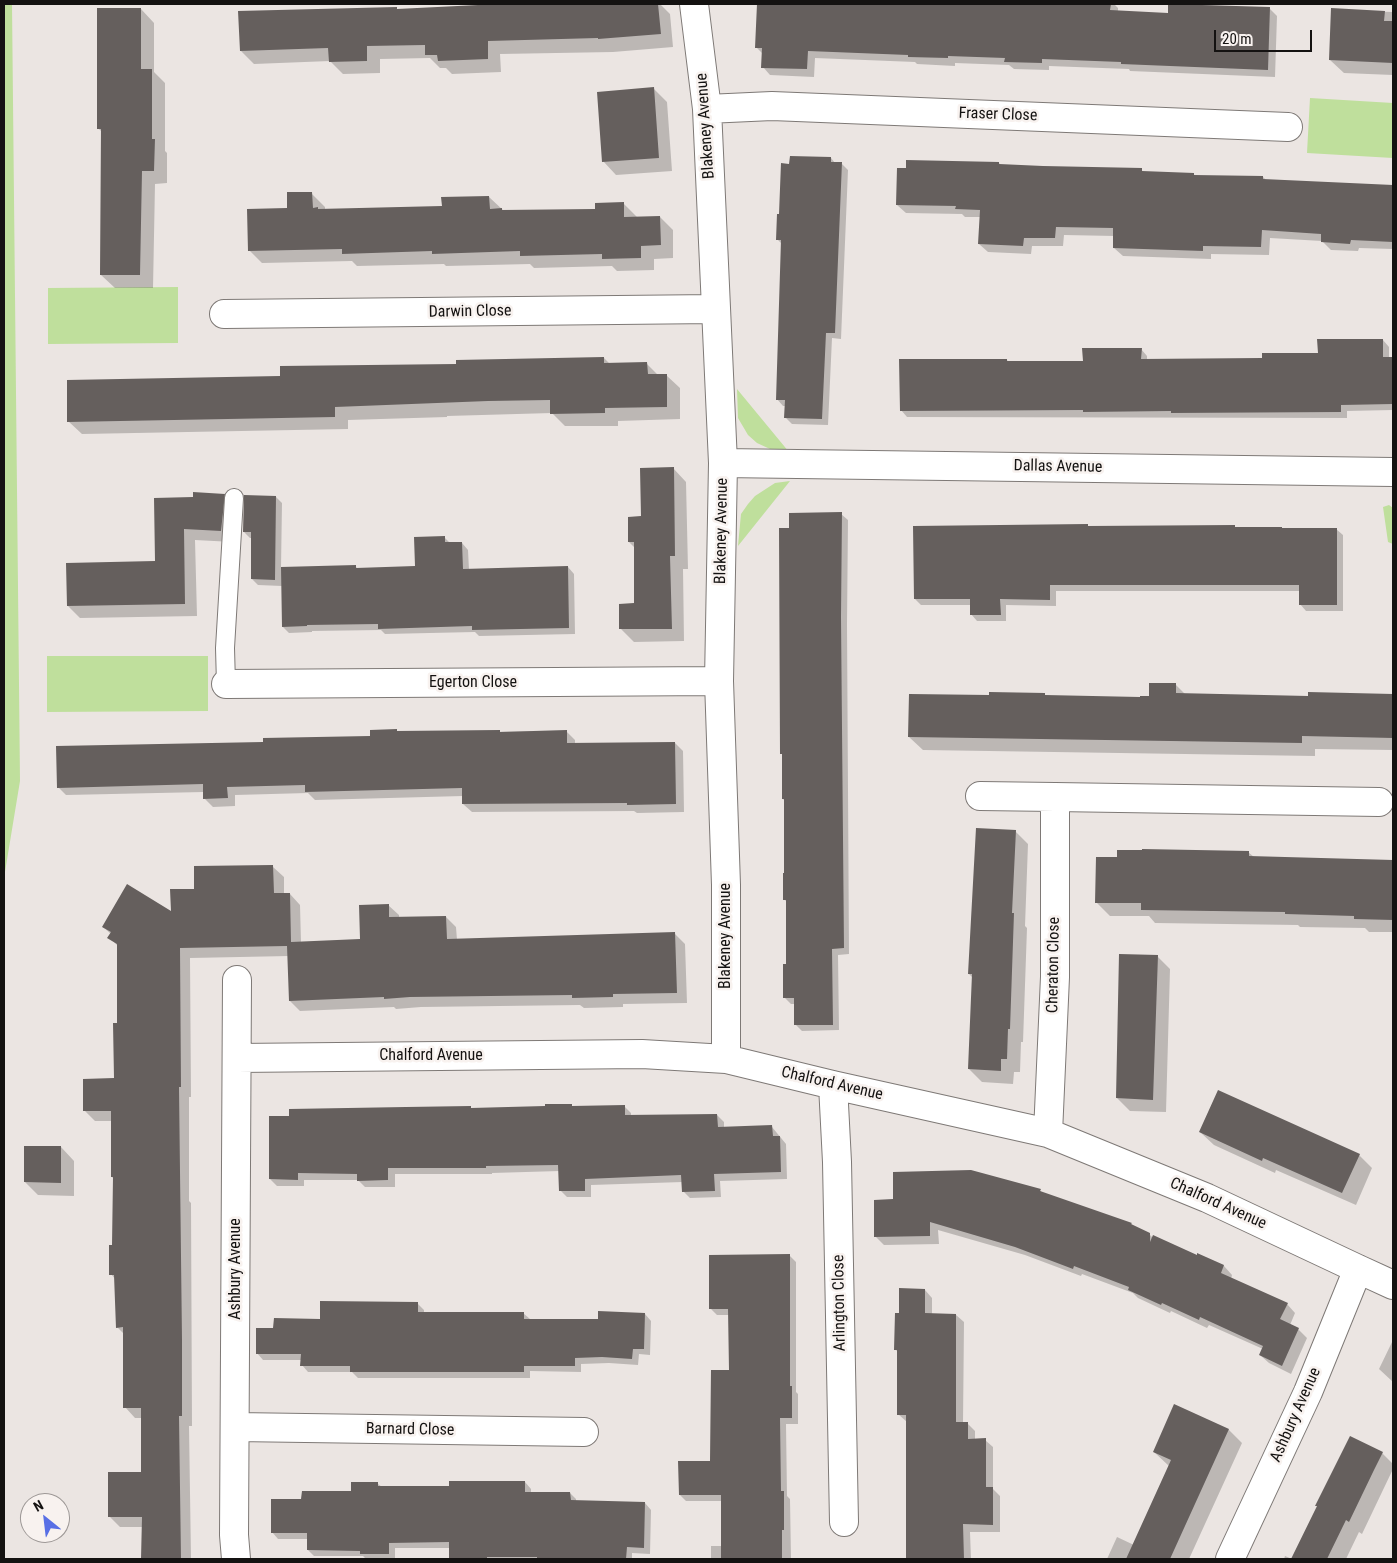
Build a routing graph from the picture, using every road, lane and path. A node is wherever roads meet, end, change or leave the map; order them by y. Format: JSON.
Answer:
{"nodes":[{"id":1,"x":694,"y":4,"type":"edge"},
{"id":2,"x":707,"y":109,"type":"junction"},
{"id":3,"x":1288,"y":127,"type":"dead end"},
{"id":4,"x":715,"y":309,"type":"junction"},
{"id":5,"x":224,"y":314,"type":"dead end"},
{"id":6,"x":723,"y":463,"type":"junction"},
{"id":7,"x":1393,"y":472,"type":"edge"},
{"id":8,"x":234,"y":498,"type":"dead end"},
{"id":9,"x":719,"y":681,"type":"junction"},
{"id":10,"x":226,"y":684,"type":"joint"},
{"id":11,"x":980,"y":796,"type":"dead end"},
{"id":12,"x":1056,"y":797,"type":"junction"},
{"id":13,"x":1379,"y":802,"type":"dead end"},
{"id":14,"x":237,"y":980,"type":"dead end"},
{"id":15,"x":237,"y":1058,"type":"junction"},
{"id":16,"x":726,"y":1059,"type":"junction"},
{"id":17,"x":832,"y":1085,"type":"junction"},
{"id":18,"x":1048,"y":1133,"type":"junction"},
{"id":19,"x":1358,"y":1269,"type":"junction"},
{"id":20,"x":1393,"y":1284,"type":"edge"},
{"id":21,"x":236,"y":1427,"type":"junction"},
{"id":22,"x":584,"y":1432,"type":"dead end"},
{"id":23,"x":844,"y":1522,"type":"dead end"},
{"id":24,"x":236,"y":1559,"type":"edge"},
{"id":25,"x":1230,"y":1559,"type":"edge"}],
"edges":[{"from":1,"to":2,"type":"street","name":"Blakeney Avenue"},
{"from":2,"to":3,"type":"street","name":"Fraser Close"},
{"from":2,"to":4,"type":"street","name":"Blakeney Avenue"},
{"from":4,"to":5,"type":"street","name":"Darwin Close"},
{"from":4,"to":6,"type":"street","name":"Blakeney Avenue"},
{"from":6,"to":7,"type":"street","name":"Dallas Avenue"},
{"from":6,"to":9,"type":"street","name":"Blakeney Avenue"},
{"from":8,"to":10,"type":"lane"},
{"from":9,"to":10,"type":"street","name":"Egerton Close"},
{"from":9,"to":16,"type":"street","name":"Blakeney Avenue"},
{"from":11,"to":12,"type":"street"},
{"from":12,"to":13,"type":"street"},
{"from":12,"to":18,"type":"street","name":"Cheraton Close"},
{"from":14,"to":15,"type":"street","name":"Ashbury Avenue"},
{"from":15,"to":16,"type":"street","name":"Chalford Avenue"},
{"from":15,"to":21,"type":"street","name":"Ashbury Avenue"},
{"from":16,"to":17,"type":"street","name":"Chalford Avenue"},
{"from":17,"to":18,"type":"street","name":"Chalford Avenue"},
{"from":17,"to":23,"type":"street","name":"Arlington Close"},
{"from":18,"to":19,"type":"street","name":"Chalford Avenue"},
{"from":19,"to":20,"type":"street","name":"Chalford Avenue"},
{"from":19,"to":25,"type":"street","name":"Ashbury Avenue"},
{"from":21,"to":22,"type":"street","name":"Barnard Close"},
{"from":21,"to":24,"type":"street","name":"Ashbury Avenue"}]}
